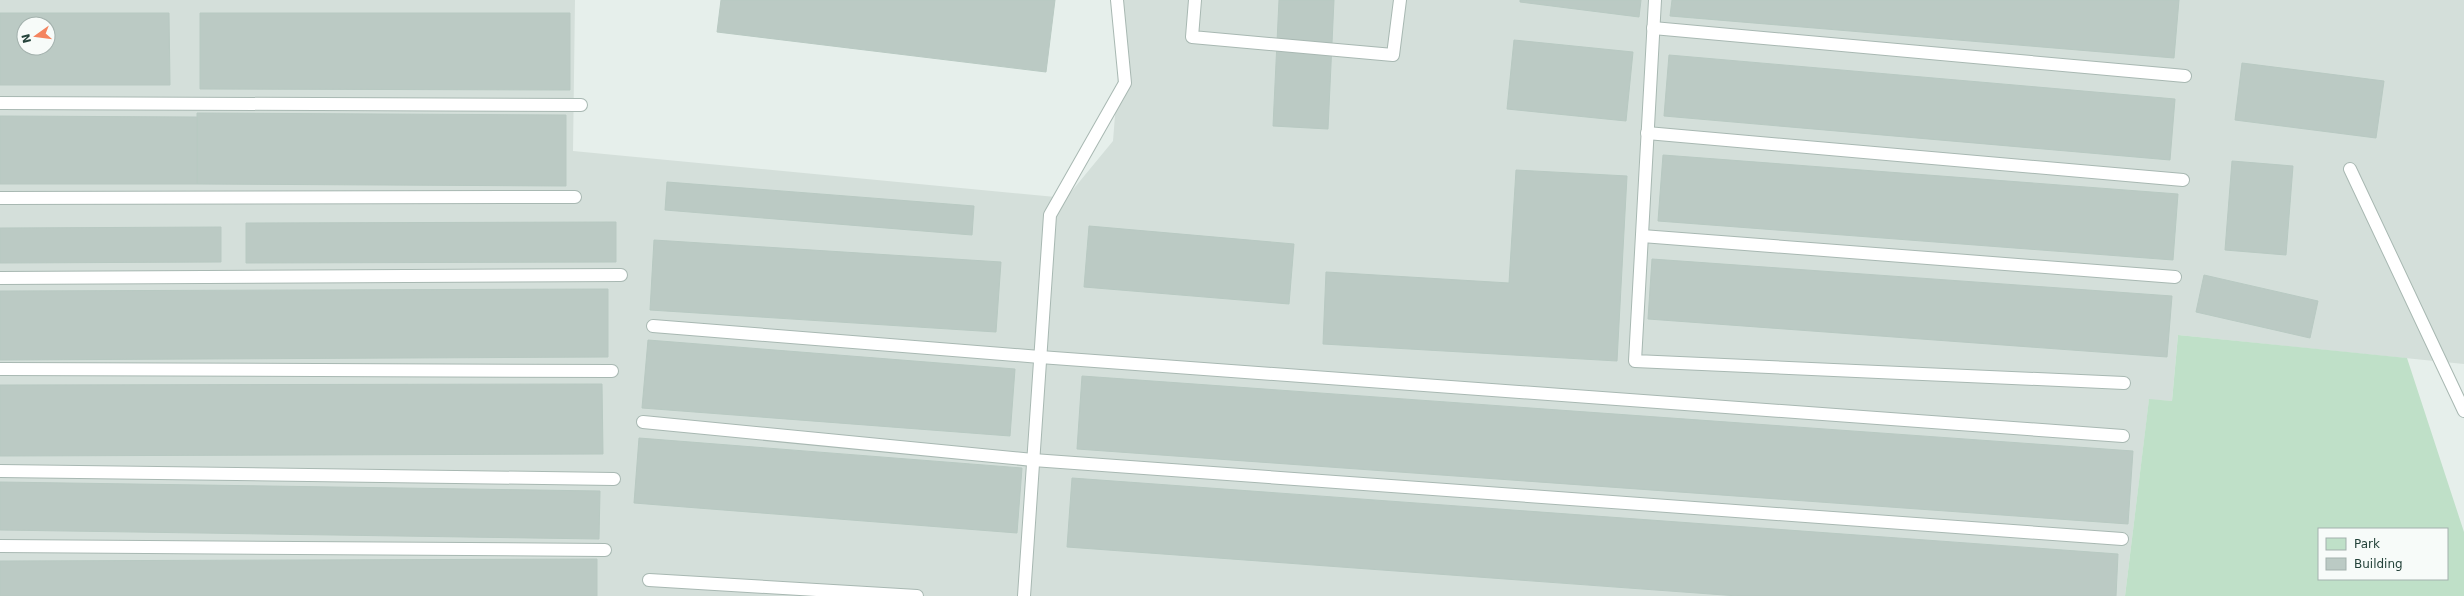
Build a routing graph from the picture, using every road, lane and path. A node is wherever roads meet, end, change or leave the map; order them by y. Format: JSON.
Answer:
{"nodes":[{"id":1,"x":1117,"y":0,"type":"edge"},
{"id":2,"x":1195,"y":0,"type":"edge"},
{"id":3,"x":1400,"y":0,"type":"edge"},
{"id":4,"x":1655,"y":0,"type":"edge"},
{"id":5,"x":1653,"y":28,"type":"junction"},
{"id":6,"x":2185,"y":76,"type":"dead end"},
{"id":7,"x":0,"y":103,"type":"edge"},
{"id":8,"x":581,"y":105,"type":"dead end"},
{"id":9,"x":1647,"y":133,"type":"junction"},
{"id":10,"x":2350,"y":169,"type":"dead end"},
{"id":11,"x":2183,"y":180,"type":"dead end"},
{"id":12,"x":0,"y":198,"type":"edge"},
{"id":13,"x":575,"y":198,"type":"dead end"},
{"id":14,"x":1642,"y":236,"type":"junction"},
{"id":15,"x":621,"y":275,"type":"dead end"},
{"id":16,"x":0,"y":278,"type":"edge"},
{"id":17,"x":2175,"y":278,"type":"dead end"},
{"id":18,"x":653,"y":326,"type":"dead end"},
{"id":19,"x":1040,"y":357,"type":"junction"},
{"id":20,"x":0,"y":369,"type":"edge"},
{"id":21,"x":612,"y":371,"type":"dead end"},
{"id":22,"x":2124,"y":383,"type":"dead end"},
{"id":23,"x":2464,"y":411,"type":"edge"},
{"id":24,"x":643,"y":422,"type":"dead end"},
{"id":25,"x":2123,"y":436,"type":"dead end"},
{"id":26,"x":1033,"y":460,"type":"junction"},
{"id":27,"x":0,"y":471,"type":"edge"},
{"id":28,"x":614,"y":478,"type":"dead end"},
{"id":29,"x":2122,"y":539,"type":"dead end"},
{"id":30,"x":0,"y":546,"type":"edge"},
{"id":31,"x":605,"y":550,"type":"dead end"},
{"id":32,"x":649,"y":580,"type":"dead end"},
{"id":33,"x":917,"y":596,"type":"edge"},
{"id":34,"x":1024,"y":596,"type":"edge"}],
"edges":[{"from":1,"to":19,"type":"lane"},
{"from":2,"to":3,"type":"lane"},
{"from":4,"to":5,"type":"lane"},
{"from":5,"to":6,"type":"lane"},
{"from":5,"to":9,"type":"lane"},
{"from":7,"to":8,"type":"lane"},
{"from":9,"to":11,"type":"lane"},
{"from":9,"to":14,"type":"lane"},
{"from":10,"to":23,"type":"lane"},
{"from":12,"to":13,"type":"lane"},
{"from":14,"to":17,"type":"lane"},
{"from":14,"to":22,"type":"lane"},
{"from":15,"to":16,"type":"lane"},
{"from":18,"to":19,"type":"lane"},
{"from":19,"to":25,"type":"lane"},
{"from":19,"to":26,"type":"lane"},
{"from":20,"to":21,"type":"lane"},
{"from":24,"to":26,"type":"lane"},
{"from":26,"to":29,"type":"lane"},
{"from":26,"to":34,"type":"lane"},
{"from":27,"to":28,"type":"lane"},
{"from":30,"to":31,"type":"lane"},
{"from":32,"to":33,"type":"lane"}]}
